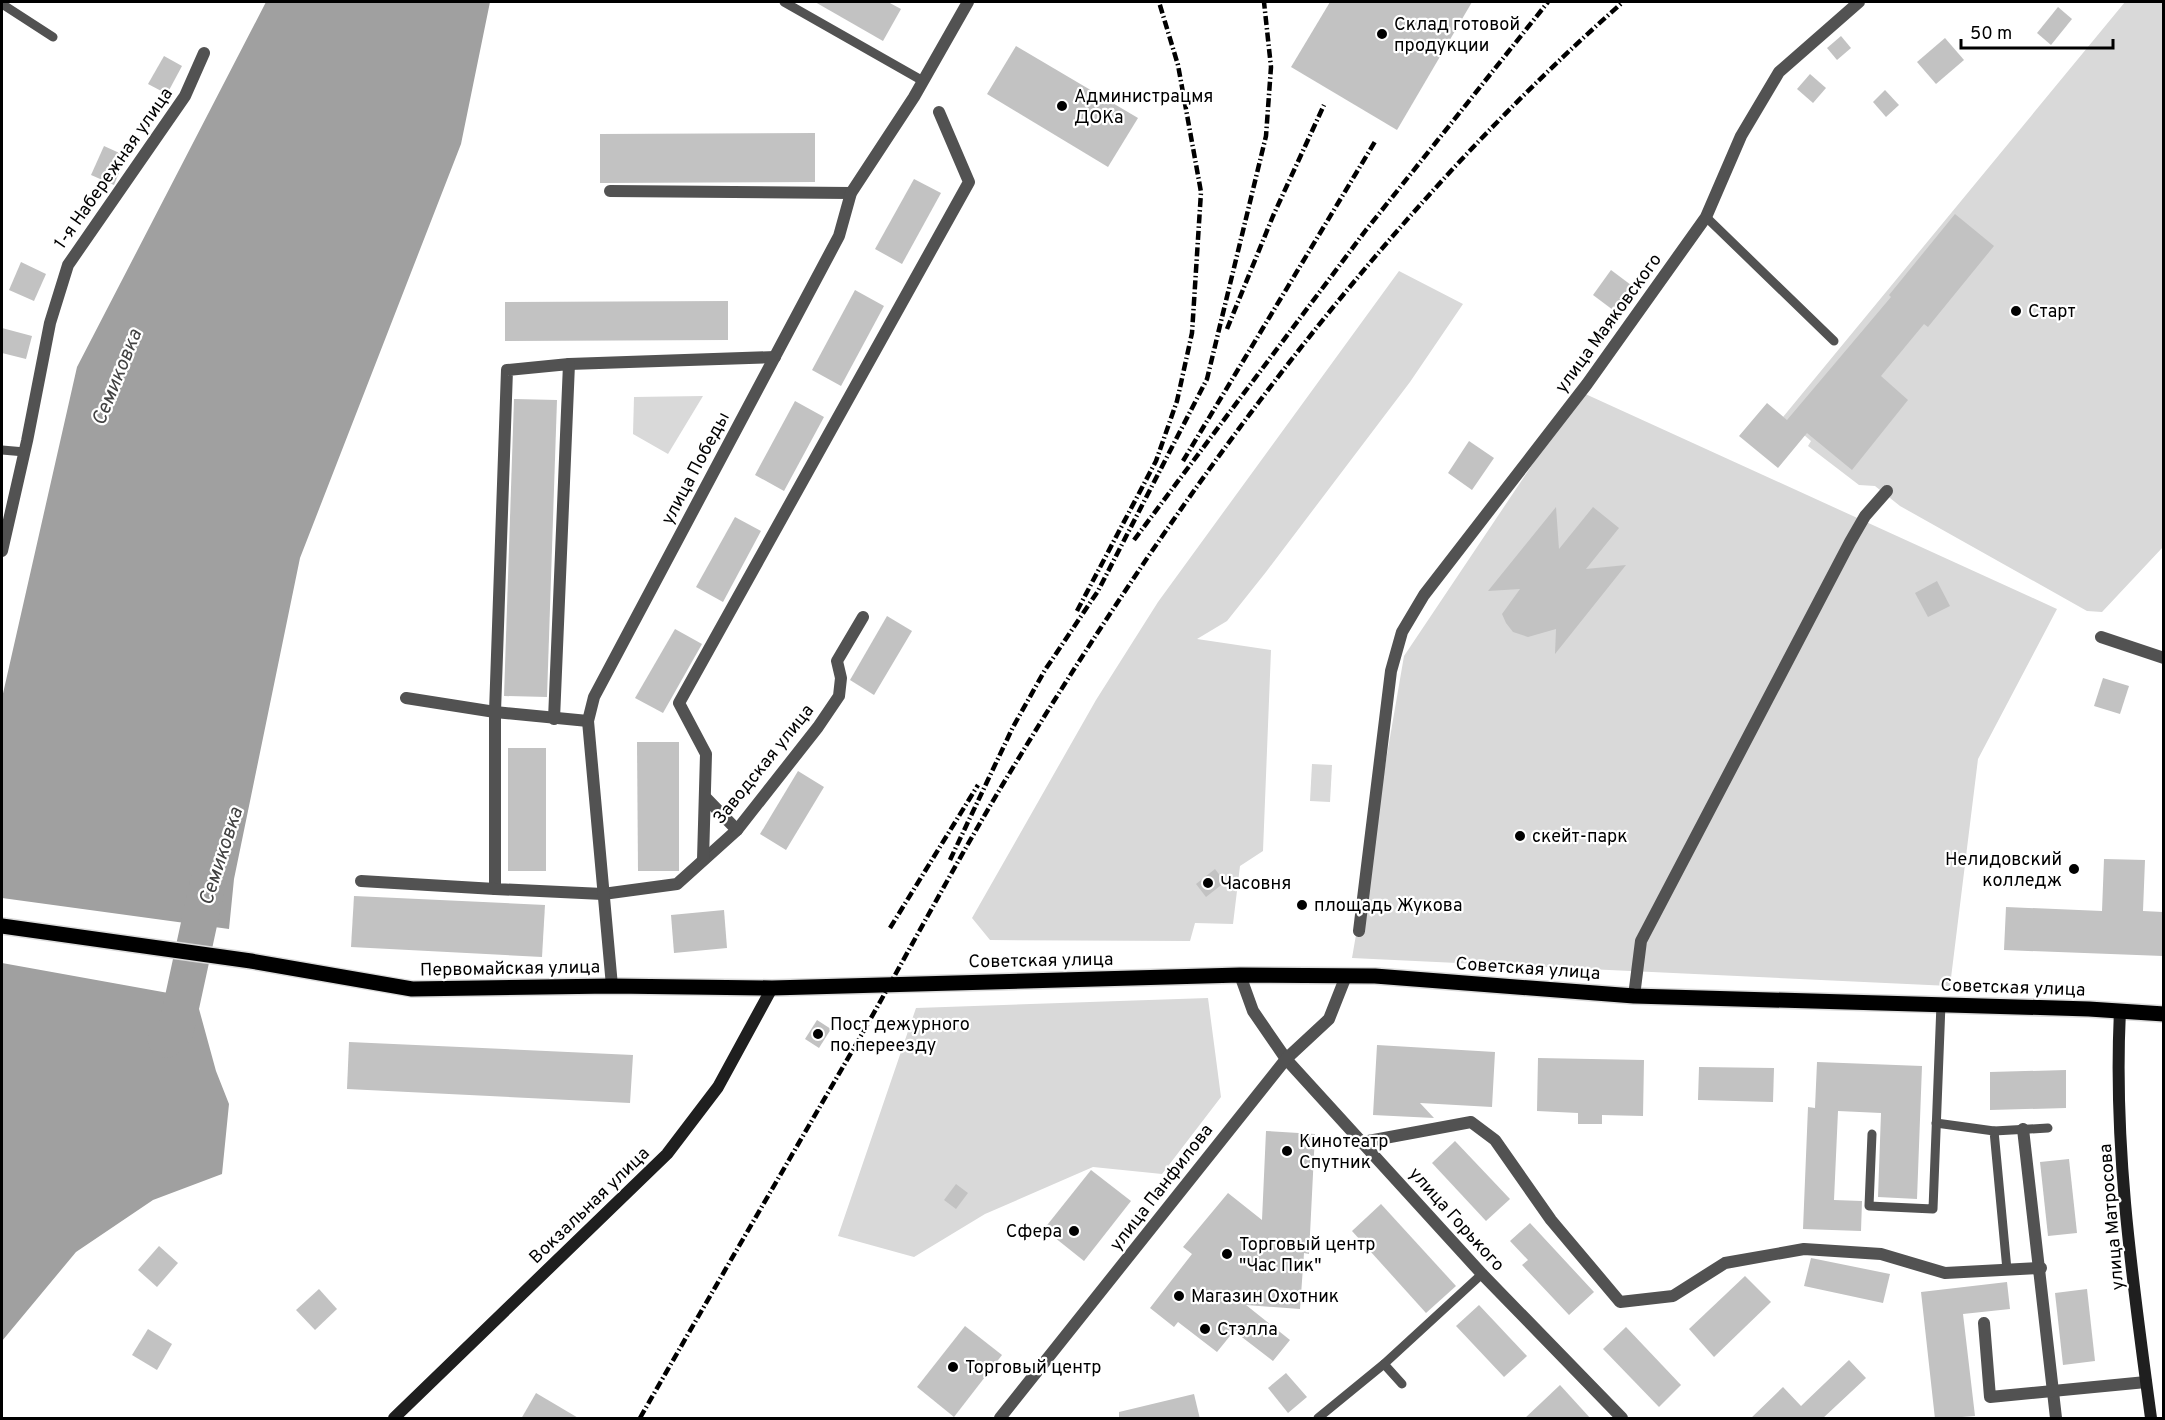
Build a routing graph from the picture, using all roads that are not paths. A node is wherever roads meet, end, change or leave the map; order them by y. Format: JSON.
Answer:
{"nodes":[{"id":1,"x":784,"y":2,"type":"edge"},
{"id":2,"x":968,"y":2,"type":"edge"},
{"id":3,"x":1859,"y":2,"type":"edge"},
{"id":4,"x":2,"y":4,"type":"edge"},
{"id":5,"x":53,"y":37,"type":"dead end"},
{"id":6,"x":204,"y":53,"type":"dead end"},
{"id":7,"x":923,"y":81,"type":"junction"},
{"id":8,"x":939,"y":112,"type":"dead end"},
{"id":9,"x":610,"y":191,"type":"dead end"},
{"id":10,"x":851,"y":193,"type":"junction"},
{"id":11,"x":1706,"y":218,"type":"junction"},
{"id":12,"x":1834,"y":341,"type":"dead end"},
{"id":13,"x":775,"y":357,"type":"junction"},
{"id":14,"x":569,"y":364,"type":"junction"},
{"id":15,"x":2,"y":450,"type":"edge"},
{"id":16,"x":25,"y":452,"type":"junction"},
{"id":17,"x":1887,"y":491,"type":"dead end"},
{"id":18,"x":2,"y":551,"type":"edge"},
{"id":19,"x":863,"y":617,"type":"dead end"},
{"id":20,"x":2101,"y":637,"type":"dead end"},
{"id":21,"x":2163,"y":658,"type":"edge"},
{"id":22,"x":406,"y":698,"type":"dead end"},
{"id":23,"x":495,"y":712,"type":"junction"},
{"id":24,"x":554,"y":719,"type":"junction"},
{"id":25,"x":588,"y":721,"type":"junction"},
{"id":26,"x":705,"y":796,"type":"junction"},
{"id":27,"x":737,"y":830,"type":"junction"},
{"id":28,"x":703,"y":860,"type":"junction"},
{"id":29,"x":361,"y":881,"type":"dead end"},
{"id":30,"x":495,"y":889,"type":"junction"},
{"id":31,"x":603,"y":894,"type":"junction"},
{"id":32,"x":2,"y":926,"type":"edge"},
{"id":33,"x":1359,"y":931,"type":"dead end"},
{"id":34,"x":1240,"y":975,"type":"junction"},
{"id":35,"x":1346,"y":976,"type":"junction"},
{"id":36,"x":890,"y":983,"type":"joint"},
{"id":37,"x":612,"y":986,"type":"junction"},
{"id":38,"x":772,"y":988,"type":"junction"},
{"id":39,"x":1634,"y":996,"type":"junction"},
{"id":40,"x":1941,"y":1004,"type":"junction"},
{"id":41,"x":2120,"y":1011,"type":"junction"},
{"id":42,"x":2163,"y":1014,"type":"edge"},
{"id":43,"x":1286,"y":1059,"type":"junction"},
{"id":44,"x":1936,"y":1123,"type":"junction"},
{"id":45,"x":2048,"y":1128,"type":"dead end"},
{"id":46,"x":2023,"y":1129,"type":"junction"},
{"id":47,"x":1994,"y":1131,"type":"junction"},
{"id":48,"x":1872,"y":1134,"type":"dead end"},
{"id":49,"x":1363,"y":1142,"type":"junction"},
{"id":50,"x":2041,"y":1268,"type":"junction"},
{"id":51,"x":2007,"y":1270,"type":"junction"},
{"id":52,"x":1482,"y":1274,"type":"junction"},
{"id":53,"x":1983,"y":1323,"type":"dead end"},
{"id":54,"x":1384,"y":1364,"type":"junction"},
{"id":55,"x":2146,"y":1382,"type":"junction"},
{"id":56,"x":1402,"y":1384,"type":"dead end"},
{"id":57,"x":2053,"y":1391,"type":"junction"},
{"id":58,"x":394,"y":1419,"type":"edge"},
{"id":59,"x":1000,"y":1419,"type":"edge"},
{"id":60,"x":1318,"y":1419,"type":"edge"},
{"id":61,"x":1622,"y":1419,"type":"edge"},
{"id":62,"x":2056,"y":1419,"type":"edge"},
{"id":63,"x":2151,"y":1419,"type":"edge"}],
"edges":[{"from":1,"to":7,"type":"lane"},
{"from":2,"to":7,"type":"street","name":"улица Победы"},
{"from":3,"to":11,"type":"street","name":"улица Маяковского"},
{"from":4,"to":5,"type":"lane"},
{"from":6,"to":16,"type":"street","name":"1-я Набережная улица"},
{"from":7,"to":10,"type":"street","name":"улица Победы"},
{"from":8,"to":26,"type":"street"},
{"from":9,"to":10,"type":"street"},
{"from":10,"to":13,"type":"street","name":"улица Победы"},
{"from":11,"to":12,"type":"lane"},
{"from":11,"to":33,"type":"street","name":"улица Маяковского"},
{"from":13,"to":14,"type":"street"},
{"from":13,"to":25,"type":"street","name":"улица Победы"},
{"from":14,"to":23,"type":"street"},
{"from":14,"to":24,"type":"street"},
{"from":15,"to":16,"type":"lane"},
{"from":16,"to":18,"type":"street","name":"1-я Набережная улица"},
{"from":17,"to":39,"type":"street"},
{"from":19,"to":27,"type":"street","name":"Заводская улица"},
{"from":20,"to":21,"type":"street"},
{"from":22,"to":23,"type":"street"},
{"from":23,"to":24,"type":"street"},
{"from":23,"to":30,"type":"street"},
{"from":24,"to":25,"type":"street"},
{"from":25,"to":31,"type":"street","name":"улица Победы"},
{"from":26,"to":27,"type":"street"},
{"from":26,"to":28,"type":"street"},
{"from":27,"to":28,"type":"street","name":"Заводская улица"},
{"from":28,"to":31,"type":"street","name":"Заводская улица"},
{"from":29,"to":30,"type":"street","name":"Заводская улица"},
{"from":30,"to":31,"type":"street","name":"Заводская улица"},
{"from":31,"to":37,"type":"street","name":"улица Победы"},
{"from":32,"to":37,"type":"main road","name":"Первомайская улица"},
{"from":34,"to":35,"type":"main road","name":"Советская улица"},
{"from":34,"to":36,"type":"main road","name":"Советская улица"},
{"from":34,"to":43,"type":"street","name":"улица Горького"},
{"from":35,"to":39,"type":"main road","name":"Советская улица"},
{"from":35,"to":43,"type":"street","name":"улица Панфилова"},
{"from":36,"to":38,"type":"main road","name":"Первомайская улица"},
{"from":37,"to":38,"type":"main road","name":"Первомайская улица"},
{"from":38,"to":58,"type":"main road","name":"Вокзальная улица"},
{"from":39,"to":40,"type":"main road","name":"Советская улица"},
{"from":40,"to":41,"type":"main road","name":"Советская улица"},
{"from":40,"to":44,"type":"lane"},
{"from":41,"to":42,"type":"main road","name":"Советская улица"},
{"from":41,"to":55,"type":"main road","name":"улица Матросова"},
{"from":43,"to":49,"type":"street","name":"улица Горького"},
{"from":43,"to":59,"type":"street","name":"улица Панфилова"},
{"from":44,"to":47,"type":"lane"},
{"from":44,"to":48,"type":"lane"},
{"from":45,"to":46,"type":"lane"},
{"from":46,"to":47,"type":"lane"},
{"from":46,"to":50,"type":"street"},
{"from":47,"to":51,"type":"lane"},
{"from":49,"to":51,"type":"street"},
{"from":49,"to":52,"type":"street","name":"улица Горького"},
{"from":50,"to":51,"type":"street"},
{"from":50,"to":57,"type":"street"},
{"from":52,"to":54,"type":"lane"},
{"from":52,"to":61,"type":"street","name":"улица Горького"},
{"from":53,"to":57,"type":"street"},
{"from":54,"to":56,"type":"lane"},
{"from":54,"to":60,"type":"lane"},
{"from":55,"to":57,"type":"street"},
{"from":55,"to":63,"type":"main road","name":"улица Матросова"},
{"from":57,"to":62,"type":"street"}]}
